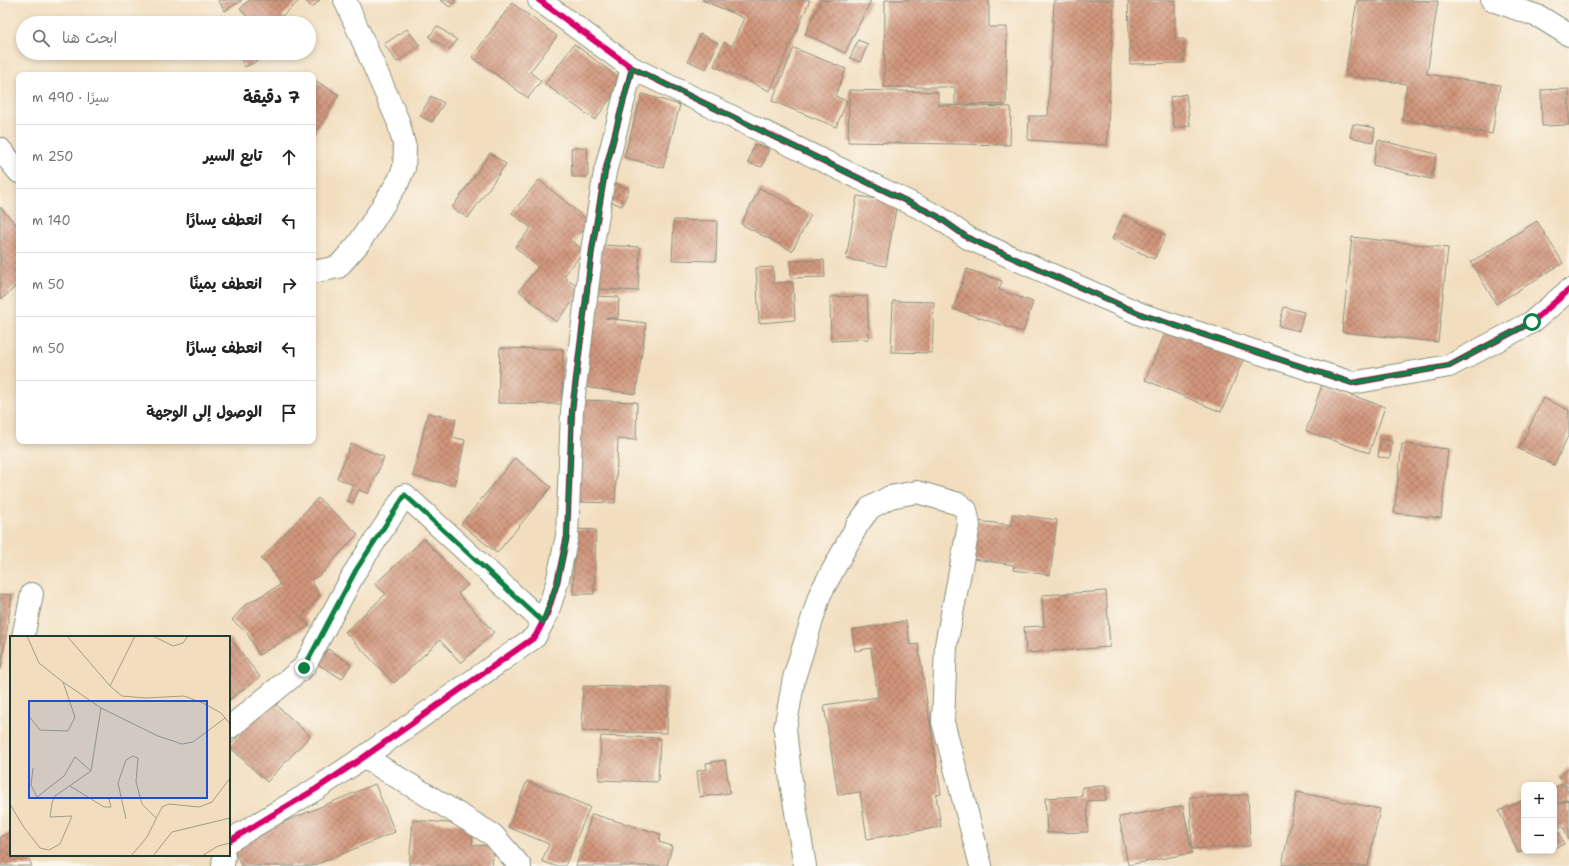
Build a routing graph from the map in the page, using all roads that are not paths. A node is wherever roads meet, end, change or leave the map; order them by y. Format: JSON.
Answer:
{"nodes":[{"id":1,"x":345,"y":0,"type":"edge"},
{"id":2,"x":539,"y":0,"type":"edge"},
{"id":3,"x":1492,"y":0,"type":"edge"},
{"id":4,"x":1569,"y":35,"type":"edge"},
{"id":5,"x":632,"y":68,"type":"junction"},
{"id":6,"x":0,"y":149,"type":"edge"},
{"id":7,"x":16,"y":168,"type":"edge"},
{"id":8,"x":316,"y":271,"type":"edge"},
{"id":9,"x":1569,"y":290,"type":"edge"},
{"id":10,"x":32,"y":594,"type":"dead end"},
{"id":11,"x":543,"y":622,"type":"junction"},
{"id":12,"x":23,"y":636,"type":"edge"},
{"id":13,"x":230,"y":727,"type":"edge"},
{"id":14,"x":364,"y":757,"type":"junction"},
{"id":15,"x":230,"y":840,"type":"edge"},
{"id":16,"x":224,"y":856,"type":"edge"},
{"id":17,"x":223,"y":866,"type":"edge"},
{"id":18,"x":520,"y":866,"type":"edge"},
{"id":19,"x":804,"y":866,"type":"edge"},
{"id":20,"x":981,"y":866,"type":"edge"}],
"edges":[{"from":1,"to":8,"type":"street"},
{"from":2,"to":5,"type":"street"},
{"from":3,"to":4,"type":"street"},
{"from":5,"to":9,"type":"street"},
{"from":5,"to":11,"type":"street"},
{"from":6,"to":7,"type":"street"},
{"from":10,"to":12,"type":"street"},
{"from":11,"to":13,"type":"street"},
{"from":11,"to":14,"type":"street"},
{"from":14,"to":15,"type":"street"},
{"from":14,"to":18,"type":"street"},
{"from":16,"to":17,"type":"street"},
{"from":19,"to":20,"type":"street"}]}
